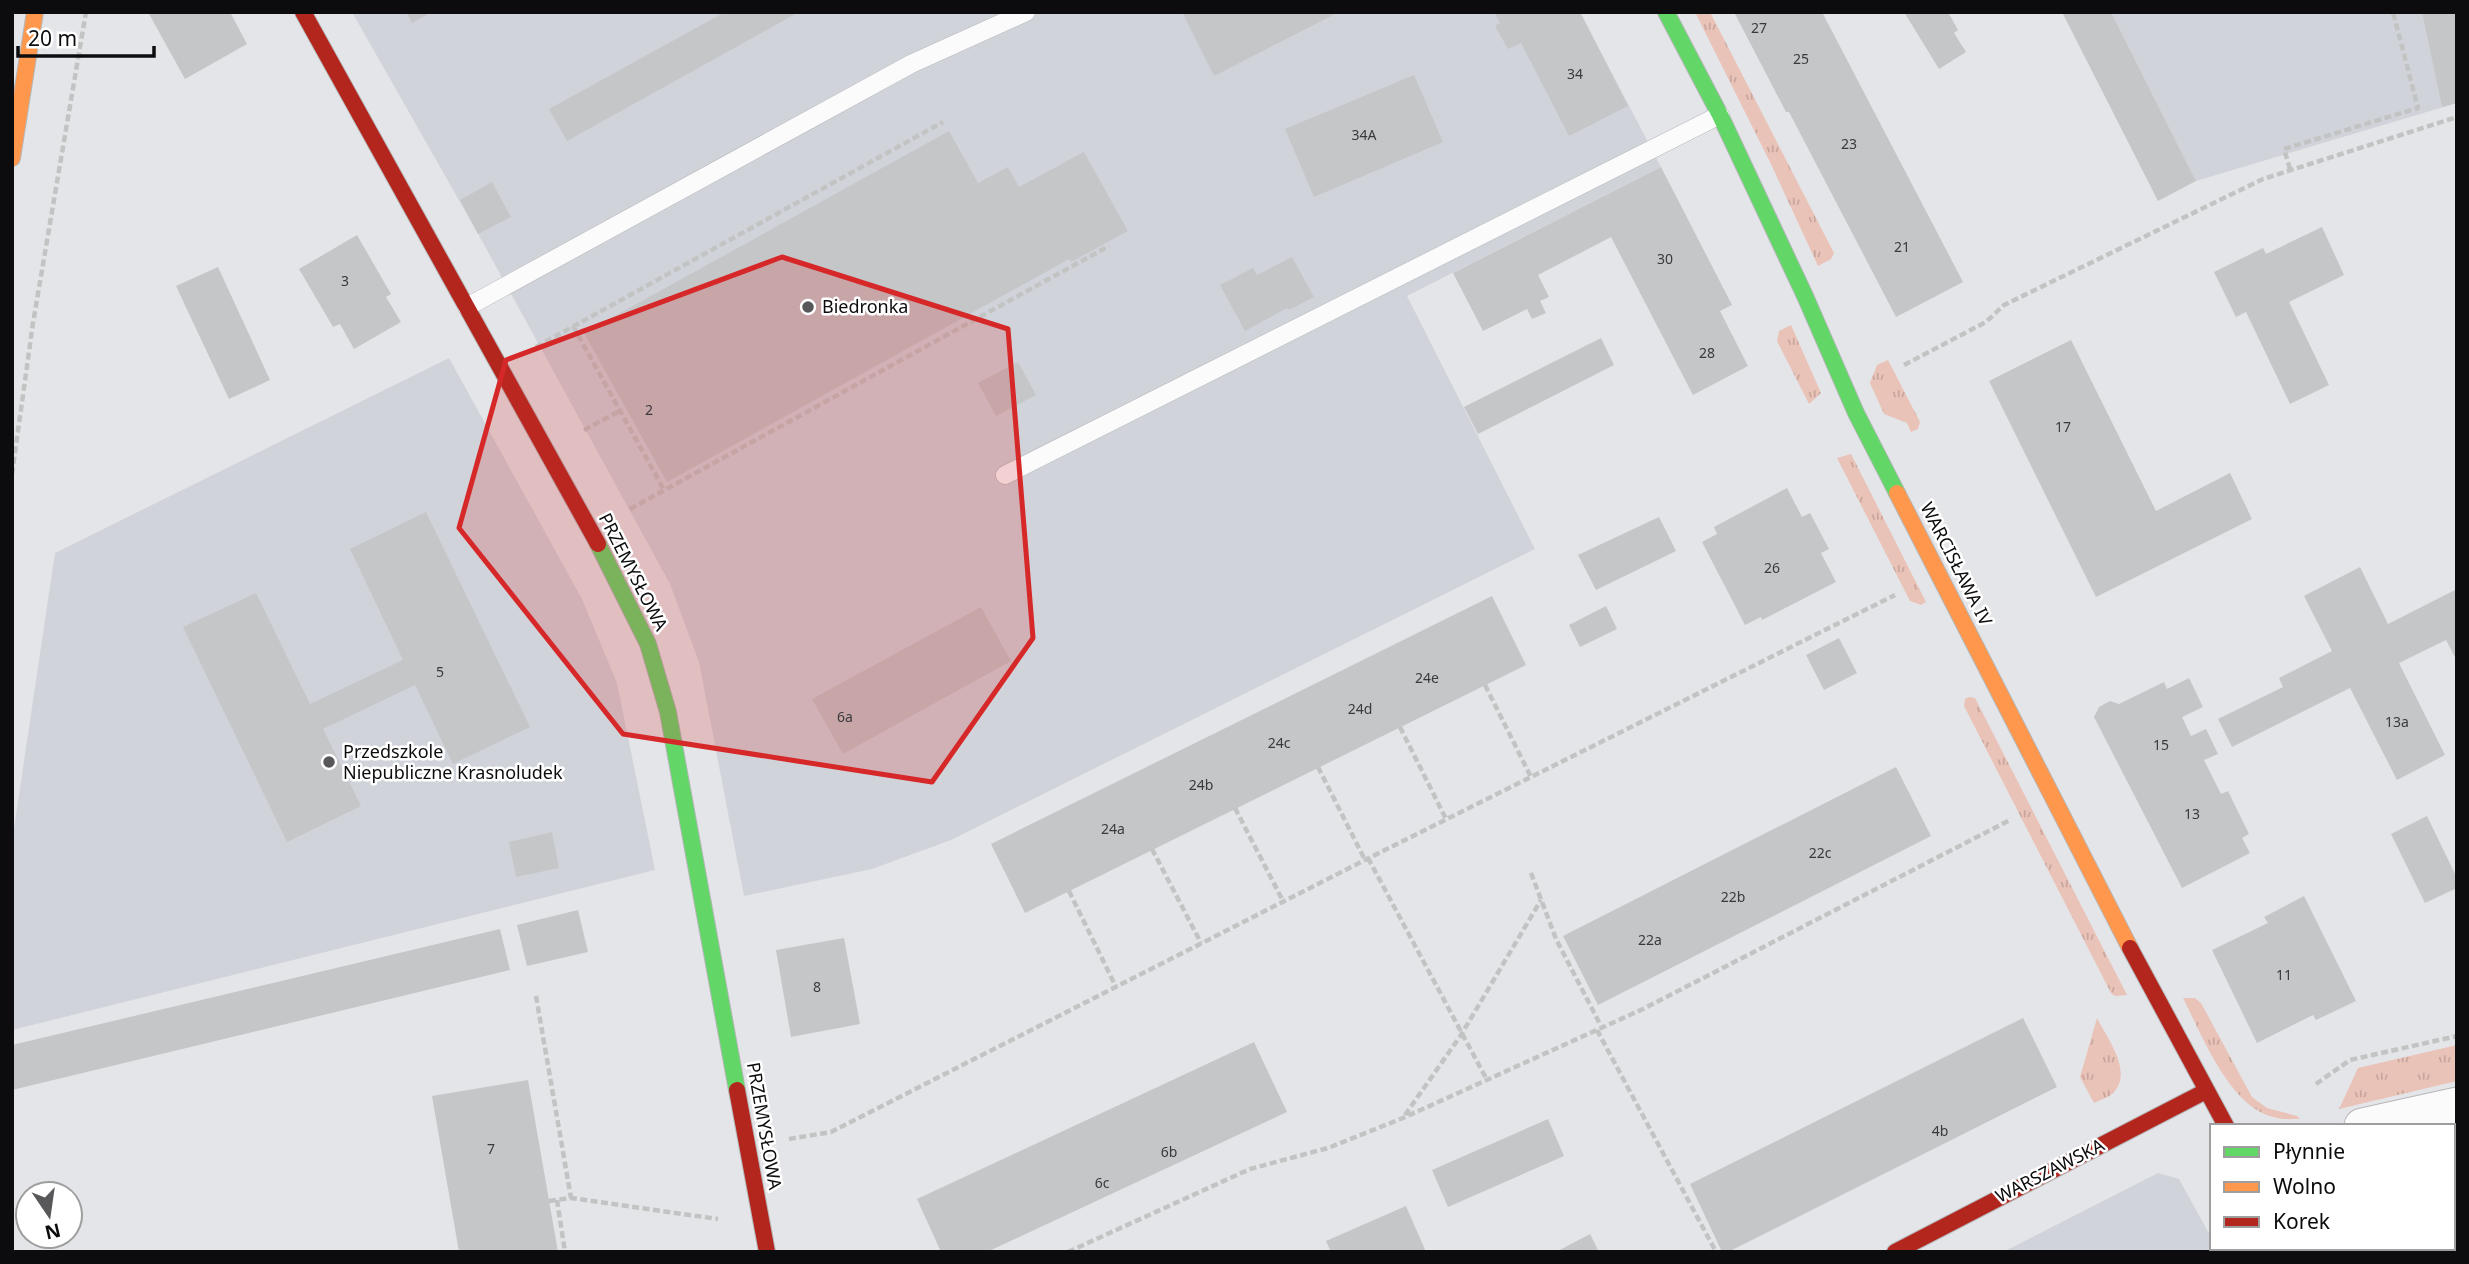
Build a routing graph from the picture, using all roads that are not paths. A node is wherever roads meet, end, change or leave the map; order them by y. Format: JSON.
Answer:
{"nodes":[{"id":1,"x":35,"y":12,"type":"edge"},
{"id":2,"x":303,"y":12,"type":"edge"},
{"id":3,"x":1026,"y":12,"type":"edge"},
{"id":4,"x":1666,"y":12,"type":"edge"},
{"id":5,"x":1720,"y":115,"type":"junction"},
{"id":6,"x":12,"y":158,"type":"edge"},
{"id":7,"x":467,"y":307,"type":"junction"},
{"id":8,"x":1005,"y":475,"type":"dead end"},
{"id":9,"x":2206,"y":1091,"type":"junction"},
{"id":10,"x":2457,"y":1105,"type":"edge"},
{"id":11,"x":2225,"y":1124,"type":"edge"},
{"id":12,"x":2371,"y":1124,"type":"edge"},
{"id":13,"x":767,"y":1252,"type":"edge"},
{"id":14,"x":1895,"y":1252,"type":"edge"}],
"edges":[{"from":1,"to":6,"type":"street"},
{"from":2,"to":7,"type":"street","name":"PRZEMYSŁOWA"},
{"from":3,"to":7,"type":"lane"},
{"from":4,"to":5,"type":"street","name":"WARCISŁAWA IV"},
{"from":5,"to":8,"type":"lane"},
{"from":5,"to":9,"type":"street","name":"WARCISŁAWA IV"},
{"from":7,"to":13,"type":"street","name":"PRZEMYSŁOWA"},
{"from":9,"to":11,"type":"street","name":"WARCISŁAWA IV"},
{"from":9,"to":14,"type":"street","name":"WARSZAWSKA"},
{"from":10,"to":12,"type":"street"}]}
